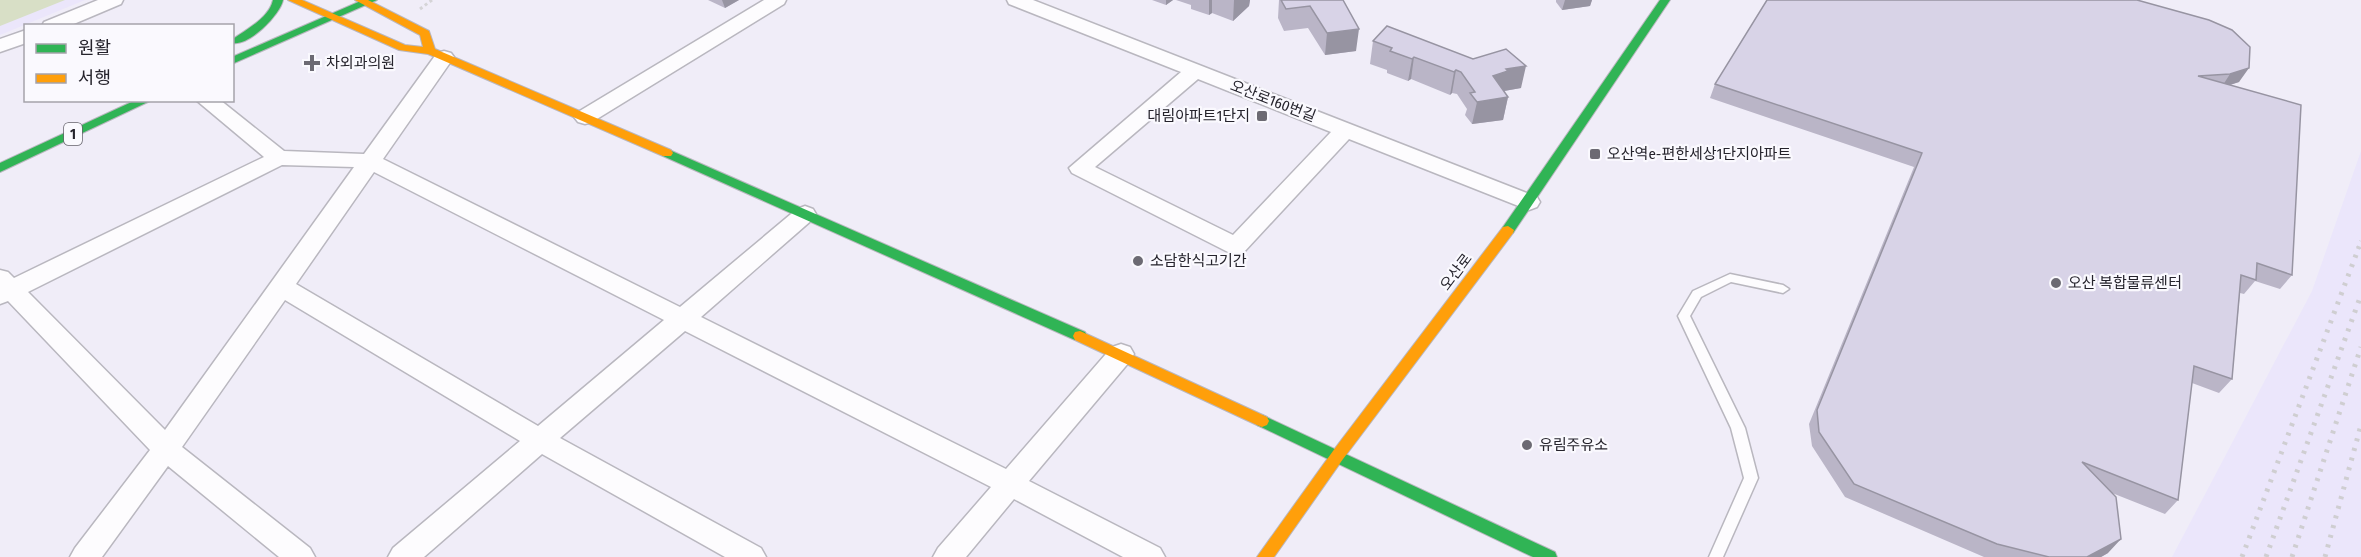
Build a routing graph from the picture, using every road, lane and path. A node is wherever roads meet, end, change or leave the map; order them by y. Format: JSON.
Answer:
{"nodes":[{"id":1,"x":114,"y":0,"type":"edge"},
{"id":2,"x":278,"y":0,"type":"edge"},
{"id":3,"x":293,"y":0,"type":"edge"},
{"id":4,"x":330,"y":0,"type":"edge"},
{"id":5,"x":777,"y":0,"type":"edge"},
{"id":6,"x":1016,"y":0,"type":"edge"},
{"id":7,"x":1665,"y":0,"type":"edge"},
{"id":8,"x":366,"y":1,"type":"edge"},
{"id":9,"x":310,"y":8,"type":"junction"},
{"id":10,"x":418,"y":13,"type":"dead end"},
{"id":11,"x":329,"y":16,"type":"junction"},
{"id":12,"x":56,"y":24,"type":"edge"},
{"id":13,"x":359,"y":30,"type":"junction"},
{"id":14,"x":420,"y":30,"type":"junction"},
{"id":15,"x":24,"y":37,"type":"edge"},
{"id":16,"x":235,"y":42,"type":"edge"},
{"id":17,"x":0,"y":46,"type":"edge"},
{"id":18,"x":264,"y":47,"type":"junction"},
{"id":19,"x":437,"y":54,"type":"junction"},
{"id":20,"x":234,"y":60,"type":"edge"},
{"id":21,"x":1195,"y":71,"type":"junction"},
{"id":22,"x":143,"y":102,"type":"edge"},
{"id":23,"x":209,"y":102,"type":"edge"},
{"id":24,"x":585,"y":117,"type":"junction"},
{"id":25,"x":1346,"y":129,"type":"junction"},
{"id":26,"x":279,"y":158,"type":"junction"},
{"id":27,"x":369,"y":161,"type":"junction"},
{"id":28,"x":0,"y":168,"type":"edge"},
{"id":29,"x":1529,"y":202,"type":"junction"},
{"id":30,"x":805,"y":214,"type":"junction"},
{"id":31,"x":281,"y":286,"type":"junction"},
{"id":32,"x":4,"y":288,"type":"edge"},
{"id":33,"x":1783,"y":289,"type":"dead end"},
{"id":34,"x":681,"y":320,"type":"junction"},
{"id":35,"x":1121,"y":354,"type":"junction"},
{"id":36,"x":540,"y":440,"type":"junction"},
{"id":37,"x":166,"y":449,"type":"junction"},
{"id":38,"x":1338,"y":455,"type":"junction"},
{"id":39,"x":1010,"y":484,"type":"junction"},
{"id":40,"x":85,"y":557,"type":"edge"},
{"id":41,"x":300,"y":557,"type":"edge"},
{"id":42,"x":403,"y":557,"type":"edge"},
{"id":43,"x":752,"y":557,"type":"edge"},
{"id":44,"x":948,"y":557,"type":"edge"},
{"id":45,"x":1150,"y":557,"type":"edge"},
{"id":46,"x":1265,"y":557,"type":"edge"},
{"id":47,"x":1549,"y":557,"type":"edge"},
{"id":48,"x":1716,"y":557,"type":"edge"}],
"edges":[{"from":1,"to":12,"type":"street"},
{"from":2,"to":16,"type":"street"},
{"from":3,"to":9,"type":"street"},
{"from":4,"to":9,"type":"street"},
{"from":5,"to":24,"type":"street"},
{"from":6,"to":21,"type":"street","name":"오산로160번길"},
{"from":7,"to":29,"type":"street","name":"오산로"},
{"from":8,"to":11,"type":"street"},
{"from":8,"to":14,"type":"street"},
{"from":9,"to":11,"type":"street"},
{"from":9,"to":16,"type":"street"},
{"from":10,"to":14,"type":"street"},
{"from":11,"to":13,"type":"street"},
{"from":11,"to":18,"type":"street"},
{"from":13,"to":18,"type":"street"},
{"from":13,"to":19,"type":"street"},
{"from":14,"to":19,"type":"street"},
{"from":15,"to":17,"type":"street"},
{"from":18,"to":20,"type":"street"},
{"from":19,"to":24,"type":"street"},
{"from":19,"to":27,"type":"street"},
{"from":21,"to":25,"type":"street","name":"오산로160번길"},
{"from":21,"to":25,"type":"street"},
{"from":22,"to":28,"type":"street","number":"1"},
{"from":23,"to":26,"type":"street"},
{"from":24,"to":30,"type":"street"},
{"from":25,"to":29,"type":"street","name":"오산로160번길"},
{"from":26,"to":27,"type":"street"},
{"from":26,"to":32,"type":"street"},
{"from":27,"to":31,"type":"street"},
{"from":27,"to":34,"type":"street"},
{"from":29,"to":38,"type":"street","name":"오산로"},
{"from":30,"to":34,"type":"street"},
{"from":30,"to":35,"type":"street"},
{"from":31,"to":36,"type":"street"},
{"from":31,"to":37,"type":"street"},
{"from":32,"to":37,"type":"street"},
{"from":33,"to":48,"type":"lane"},
{"from":34,"to":36,"type":"street"},
{"from":34,"to":39,"type":"street"},
{"from":35,"to":38,"type":"street"},
{"from":35,"to":39,"type":"street"},
{"from":36,"to":42,"type":"street"},
{"from":36,"to":43,"type":"street"},
{"from":37,"to":40,"type":"street"},
{"from":37,"to":41,"type":"street"},
{"from":38,"to":46,"type":"street","name":"오산로"},
{"from":38,"to":47,"type":"street"},
{"from":39,"to":44,"type":"street"},
{"from":39,"to":45,"type":"street"}]}
